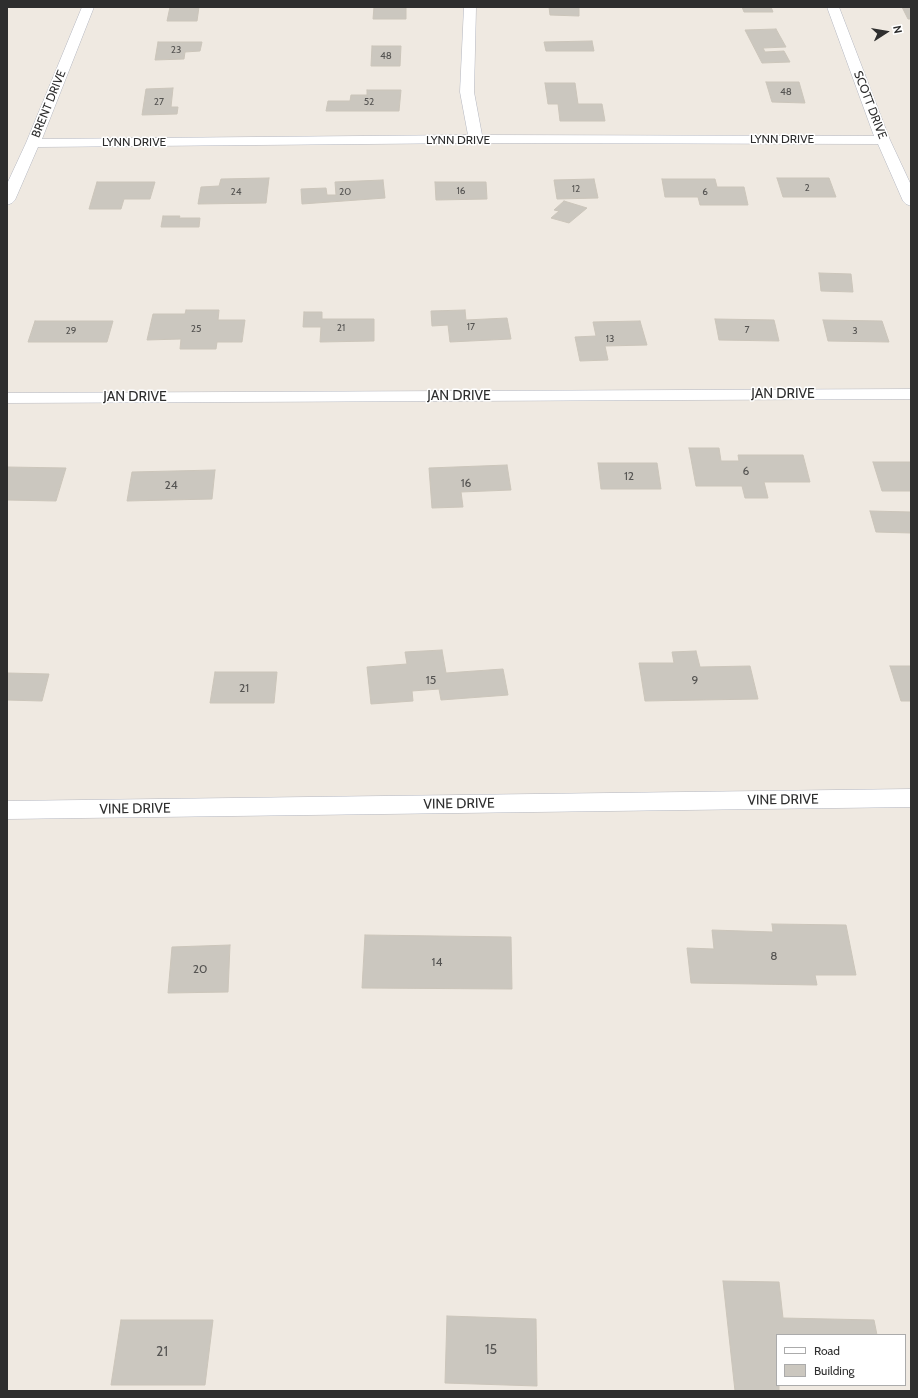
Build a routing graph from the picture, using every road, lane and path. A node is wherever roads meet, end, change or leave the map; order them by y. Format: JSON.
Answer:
{"nodes":[{"id":1,"x":88,"y":7,"type":"edge"},
{"id":2,"x":470,"y":7,"type":"edge"},
{"id":3,"x":833,"y":7,"type":"edge"},
{"id":4,"x":476,"y":139,"type":"junction"},
{"id":5,"x":883,"y":140,"type":"junction"},
{"id":6,"x":33,"y":143,"type":"junction"},
{"id":7,"x":7,"y":200,"type":"edge"},
{"id":8,"x":911,"y":202,"type":"edge"},
{"id":9,"x":911,"y":394,"type":"edge"},
{"id":10,"x":7,"y":398,"type":"edge"},
{"id":11,"x":911,"y":798,"type":"edge"},
{"id":12,"x":7,"y":810,"type":"edge"}],
"edges":[{"from":1,"to":6,"type":"street","name":"BRENT DRIVE"},
{"from":2,"to":4,"type":"street"},
{"from":3,"to":5,"type":"street","name":"SCOTT DRIVE"},
{"from":4,"to":5,"type":"street","name":"LYNN DRIVE"},
{"from":4,"to":6,"type":"street","name":"LYNN DRIVE"},
{"from":5,"to":8,"type":"street","name":"SCOTT DRIVE"},
{"from":6,"to":7,"type":"street","name":"BRENT DRIVE"},
{"from":9,"to":10,"type":"street","name":"JAN DRIVE"},
{"from":11,"to":12,"type":"street","name":"VINE DRIVE"}]}
